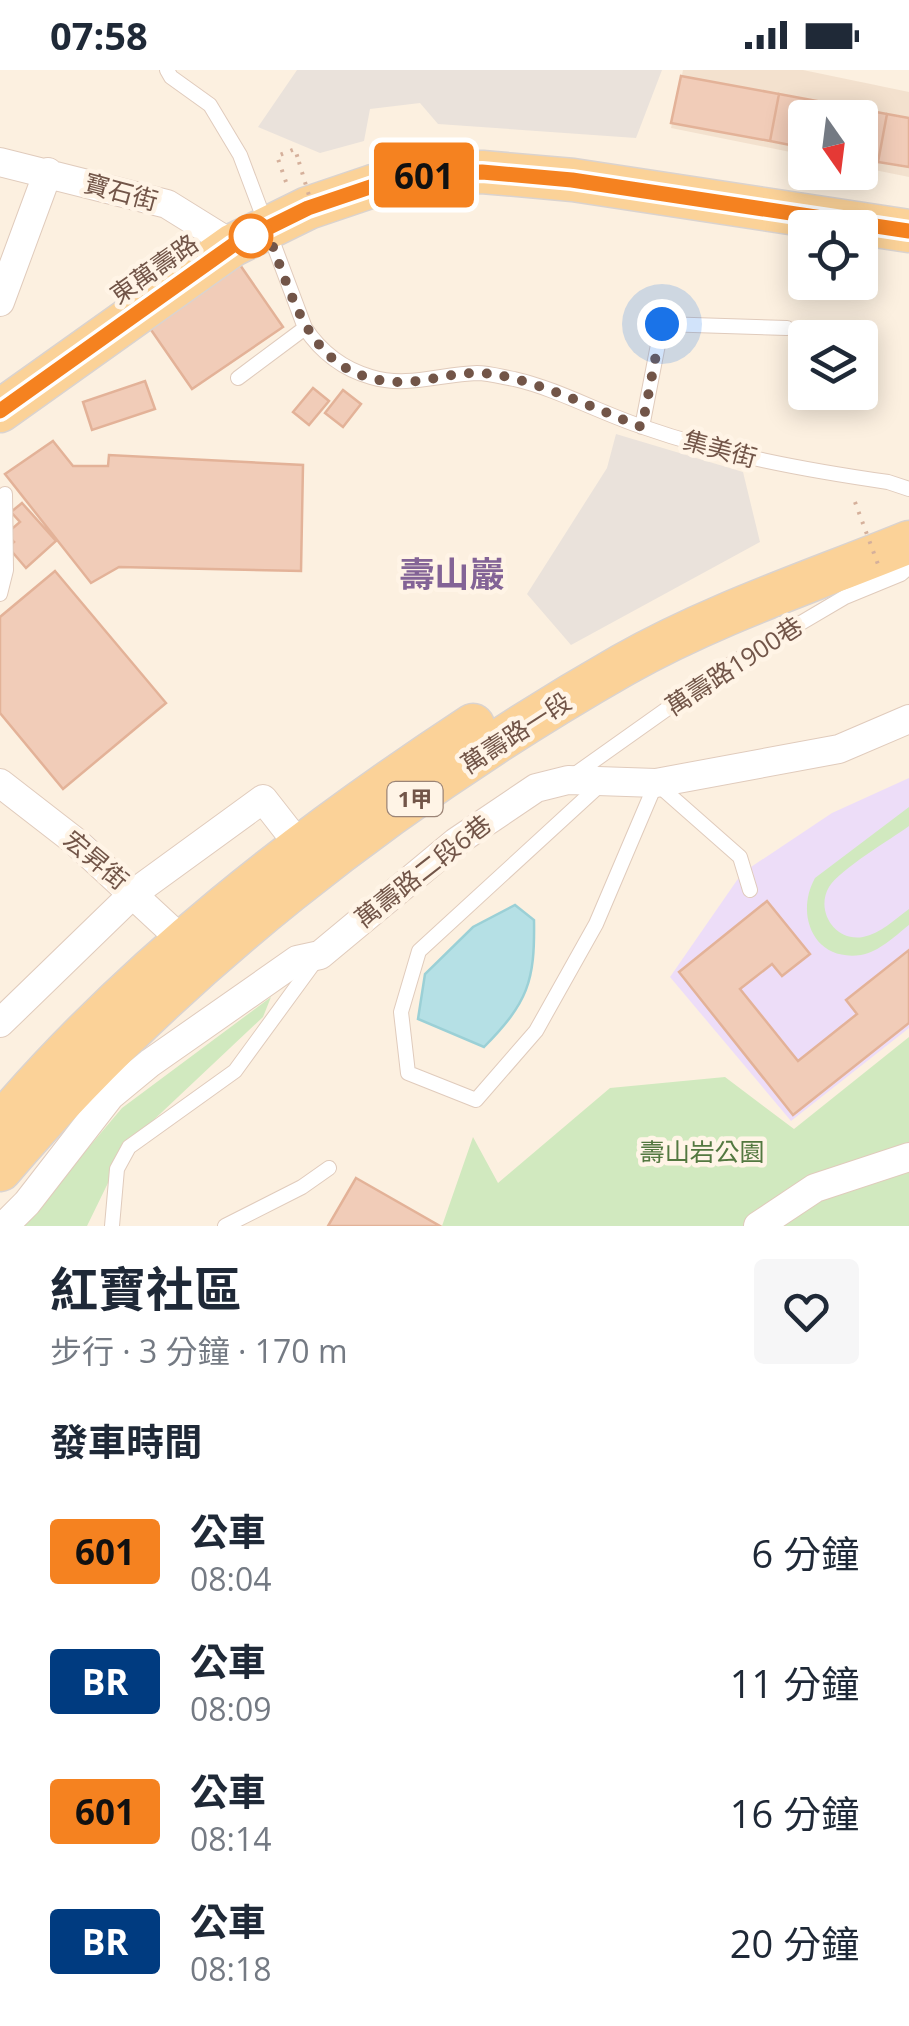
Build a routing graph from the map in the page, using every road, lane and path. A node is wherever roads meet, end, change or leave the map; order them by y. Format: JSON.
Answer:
{"nodes":[{"id":1,"x":167,"y":70,"type":"edge"},
{"id":2,"x":0,"y":162,"type":"edge"},
{"id":3,"x":48,"y":172,"type":"junction"},
{"id":4,"x":909,"y":207,"type":"edge"},
{"id":5,"x":259,"y":209,"type":"junction"},
{"id":6,"x":316,"y":220,"type":"dead end"},
{"id":7,"x":909,"y":231,"type":"edge"},
{"id":8,"x":0,"y":302,"type":"edge"},
{"id":9,"x":305,"y":328,"type":"junction"},
{"id":10,"x":788,"y":328,"type":"dead end"},
{"id":11,"x":0,"y":378,"type":"edge"},
{"id":12,"x":238,"y":378,"type":"dead end"},
{"id":13,"x":0,"y":410,"type":"edge"},
{"id":14,"x":642,"y":427,"type":"junction"},
{"id":15,"x":909,"y":489,"type":"edge"},
{"id":16,"x":5,"y":494,"type":"dead end"},
{"id":17,"x":854,"y":502,"type":"dead end"},
{"id":18,"x":909,"y":514,"type":"edge"},
{"id":19,"x":894,"y":555,"type":"edge"},
{"id":20,"x":909,"y":567,"type":"edge"},
{"id":21,"x":0,"y":594,"type":"edge"},
{"id":22,"x":909,"y":719,"type":"edge"},
{"id":23,"x":606,"y":779,"type":"junction"},
{"id":24,"x":568,"y":780,"type":"junction"},
{"id":25,"x":656,"y":783,"type":"junction"},
{"id":26,"x":0,"y":784,"type":"edge"},
{"id":27,"x":299,"y":845,"type":"junction"},
{"id":28,"x":750,"y":890,"type":"dead end"},
{"id":29,"x":134,"y":893,"type":"junction"},
{"id":30,"x":186,"y":943,"type":"junction"},
{"id":31,"x":320,"y":955,"type":"junction"},
{"id":32,"x":0,"y":1023,"type":"edge"},
{"id":33,"x":0,"y":1126,"type":"edge"},
{"id":34,"x":909,"y":1156,"type":"edge"},
{"id":35,"x":329,"y":1168,"type":"dead end"},
{"id":36,"x":0,"y":1170,"type":"edge"},
{"id":37,"x":25,"y":1215,"type":"edge"},
{"id":38,"x":4,"y":1226,"type":"edge"},
{"id":39,"x":112,"y":1226,"type":"edge"},
{"id":40,"x":225,"y":1226,"type":"edge"},
{"id":41,"x":758,"y":1226,"type":"edge"}],
"edges":[{"from":1,"to":5,"type":"lane","name":"集美街"},
{"from":2,"to":3,"type":"street","name":"寶石街"},
{"from":3,"to":5,"type":"street","name":"寶石街"},
{"from":3,"to":8,"type":"street"},
{"from":4,"to":5,"type":"main road","name":"東萬壽路"},
{"from":5,"to":5,"type":"path"},
{"from":5,"to":6,"type":"path","bridge":true},
{"from":5,"to":7,"type":"main road","name":"東萬壽路"},
{"from":5,"to":9,"type":"lane","name":"集美街"},
{"from":5,"to":11,"type":"main road","name":"東萬壽路"},
{"from":5,"to":13,"type":"main road","name":"東萬壽路"},
{"from":9,"to":12,"type":"lane"},
{"from":9,"to":14,"type":"lane","name":"集美街"},
{"from":10,"to":14,"type":"lane"},
{"from":14,"to":15,"type":"lane","name":"集美街"},
{"from":16,"to":21,"type":"lane"},
{"from":17,"to":19,"type":"path","bridge":true},
{"from":18,"to":27,"type":"main road","name":"萬壽路一段","number":"1甲"},
{"from":19,"to":36,"type":"main road","name":"萬壽路一段","number":"1甲"},
{"from":20,"to":24,"type":"lane","name":"萬壽路1900巷"},
{"from":22,"to":25,"type":"street","name":"萬壽路二段6巷"},
{"from":23,"to":24,"type":"street","name":"萬壽路二段6巷"},
{"from":23,"to":25,"type":"street","name":"萬壽路二段6巷"},
{"from":23,"to":25,"type":"lane"},
{"from":24,"to":31,"type":"street","name":"萬壽路二段6巷"},
{"from":25,"to":28,"type":"lane"},
{"from":26,"to":29,"type":"street","name":"宏昇街"},
{"from":27,"to":29,"type":"street"},
{"from":27,"to":30,"type":"main road","name":"萬壽路一段","number":"1甲"},
{"from":29,"to":30,"type":"street","name":"宏昇街"},
{"from":29,"to":32,"type":"street"},
{"from":30,"to":33,"type":"main road","name":"萬壽路一段","number":"1甲"},
{"from":31,"to":37,"type":"street","name":"萬壽路二段6巷"},
{"from":31,"to":39,"type":"lane"},
{"from":34,"to":41,"type":"street"},
{"from":35,"to":40,"type":"lane"},
{"from":37,"to":38,"type":"street","name":"萬壽路二段6巷"}]}
